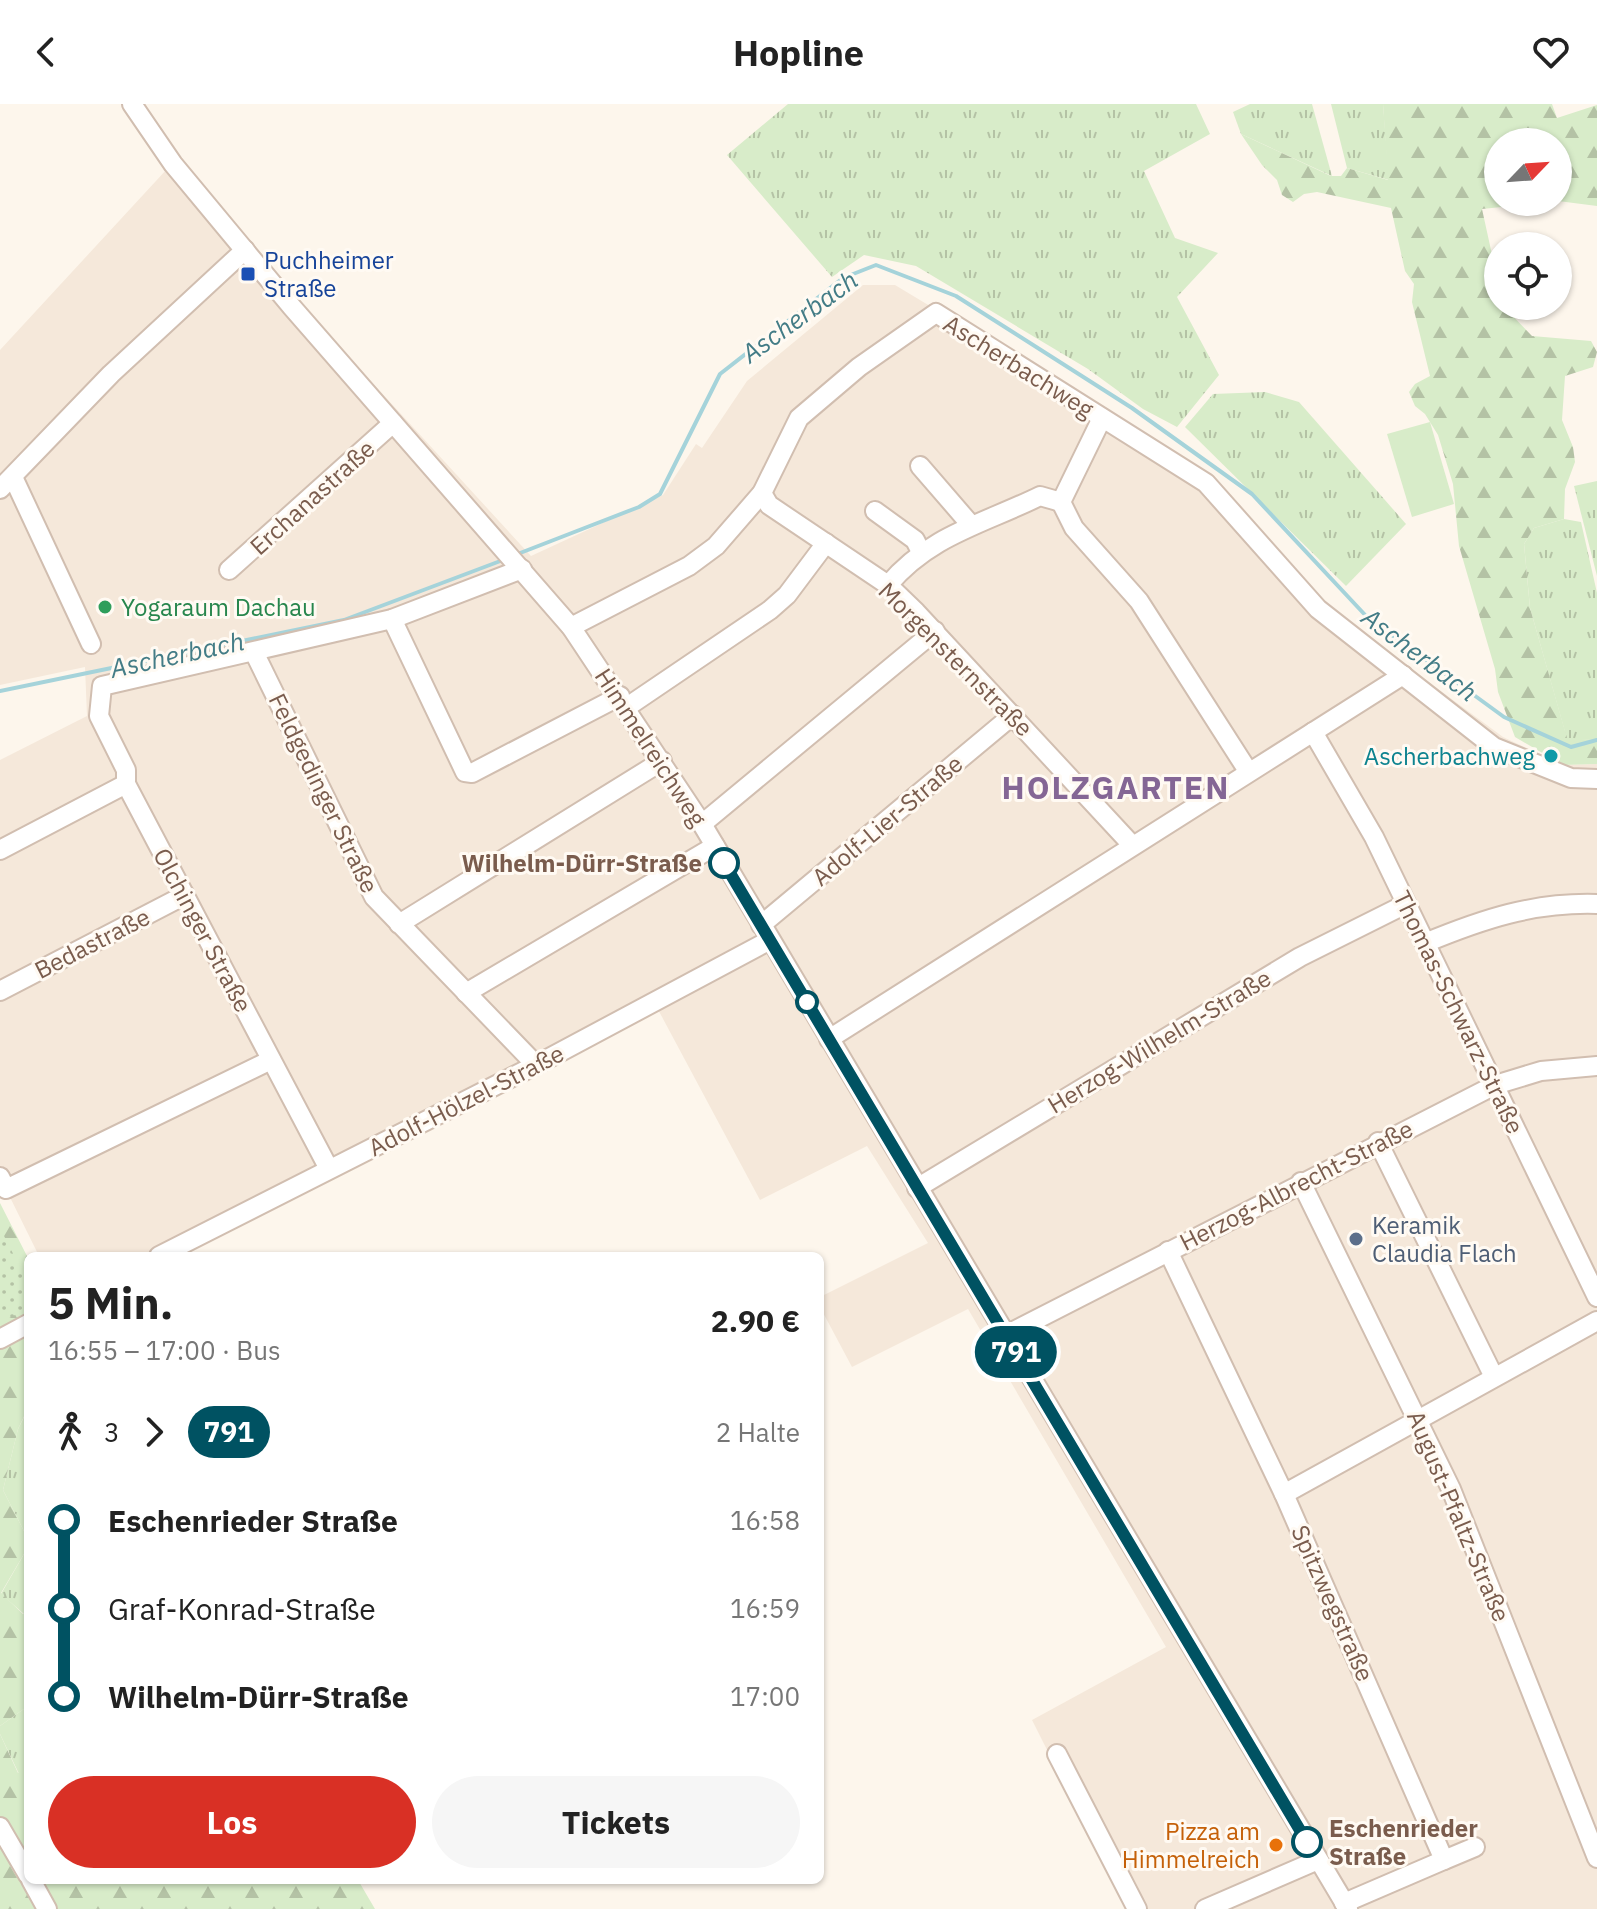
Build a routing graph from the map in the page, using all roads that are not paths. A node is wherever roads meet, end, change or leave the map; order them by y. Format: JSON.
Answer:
{"nodes":[{"id":1,"x":132,"y":104,"type":"edge"},
{"id":2,"x":245,"y":250,"type":"junction"},
{"id":3,"x":1102,"y":418,"type":"junction"},
{"id":4,"x":393,"y":423,"type":"junction"},
{"id":5,"x":920,"y":466,"type":"dead end"},
{"id":6,"x":7,"y":483,"type":"edge"},
{"id":7,"x":762,"y":493,"type":"junction"},
{"id":8,"x":1061,"y":502,"type":"junction"},
{"id":9,"x":875,"y":511,"type":"dead end"},
{"id":10,"x":971,"y":525,"type":"junction"},
{"id":11,"x":826,"y":543,"type":"junction"},
{"id":12,"x":921,"y":552,"type":"junction"},
{"id":13,"x":519,"y":566,"type":"junction"},
{"id":14,"x":229,"y":570,"type":"dead end"},
{"id":15,"x":888,"y":585,"type":"junction"},
{"id":16,"x":392,"y":619,"type":"junction"},
{"id":17,"x":571,"y":627,"type":"junction"},
{"id":18,"x":935,"y":631,"type":"junction"},
{"id":19,"x":91,"y":644,"type":"dead end"},
{"id":20,"x":254,"y":652,"type":"junction"},
{"id":21,"x":1403,"y":675,"type":"junction"},
{"id":22,"x":623,"y":702,"type":"junction"},
{"id":23,"x":1013,"y":715,"type":"junction"},
{"id":24,"x":1313,"y":732,"type":"junction"},
{"id":25,"x":662,"y":761,"type":"junction"},
{"id":26,"x":1248,"y":771,"type":"junction"},
{"id":27,"x":1597,"y":779,"type":"edge"},
{"id":28,"x":126,"y":784,"type":"junction"},
{"id":29,"x":702,"y":824,"type":"junction"},
{"id":30,"x":1132,"y":845,"type":"junction"},
{"id":31,"x":715,"y":846,"type":"junction"},
{"id":32,"x":0,"y":850,"type":"edge"},
{"id":33,"x":185,"y":895,"type":"junction"},
{"id":34,"x":1406,"y":904,"type":"junction"},
{"id":35,"x":1597,"y":904,"type":"edge"},
{"id":36,"x":399,"y":924,"type":"junction"},
{"id":37,"x":766,"y":932,"type":"junction"},
{"id":38,"x":1425,"y":943,"type":"junction"},
{"id":39,"x":0,"y":991,"type":"edge"},
{"id":40,"x":466,"y":993,"type":"junction"},
{"id":41,"x":829,"y":1039,"type":"junction"},
{"id":42,"x":271,"y":1060,"type":"junction"},
{"id":43,"x":536,"y":1065,"type":"junction"},
{"id":44,"x":1597,"y":1066,"type":"edge"},
{"id":45,"x":1495,"y":1085,"type":"junction"},
{"id":46,"x":1378,"y":1142,"type":"junction"},
{"id":47,"x":329,"y":1169,"type":"junction"},
{"id":48,"x":1301,"y":1182,"type":"junction"},
{"id":49,"x":3,"y":1183,"type":"edge"},
{"id":50,"x":917,"y":1188,"type":"junction"},
{"id":51,"x":1168,"y":1251,"type":"junction"},
{"id":52,"x":167,"y":1252,"type":"edge"},
{"id":53,"x":1597,"y":1297,"type":"edge"},
{"id":54,"x":1597,"y":1321,"type":"edge"},
{"id":55,"x":24,"y":1326,"type":"edge"},
{"id":56,"x":1006,"y":1335,"type":"junction"},
{"id":57,"x":0,"y":1339,"type":"edge"},
{"id":58,"x":1494,"y":1377,"type":"junction"},
{"id":59,"x":1419,"y":1418,"type":"junction"},
{"id":60,"x":1284,"y":1494,"type":"junction"},
{"id":61,"x":1057,"y":1754,"type":"dead end"},
{"id":62,"x":0,"y":1827,"type":"edge"},
{"id":63,"x":1475,"y":1847,"type":"dead end"},
{"id":64,"x":1597,"y":1858,"type":"edge"},
{"id":65,"x":1318,"y":1860,"type":"junction"},
{"id":66,"x":1444,"y":1860,"type":"junction"},
{"id":67,"x":24,"y":1869,"type":"edge"},
{"id":68,"x":32,"y":1884,"type":"edge"},
{"id":69,"x":1346,"y":1906,"type":"edge"},
{"id":70,"x":47,"y":1909,"type":"edge"},
{"id":71,"x":1137,"y":1909,"type":"edge"},
{"id":72,"x":1205,"y":1909,"type":"edge"}],
"edges":[{"from":1,"to":2,"type":"street","name":"Himmelreichweg"},
{"from":2,"to":4,"type":"street","name":"Himmelreichweg"},
{"from":2,"to":6,"type":"street"},
{"from":3,"to":7,"type":"street","name":"Ascherbachweg"},
{"from":3,"to":8,"type":"street"},
{"from":3,"to":21,"type":"street","name":"Ascherbachweg"},
{"from":4,"to":13,"type":"street","name":"Himmelreichweg"},
{"from":4,"to":14,"type":"street","name":"Erchanastraße"},
{"from":5,"to":10,"type":"street"},
{"from":6,"to":19,"type":"street"},
{"from":7,"to":11,"type":"street","name":"Morgensternstraße"},
{"from":7,"to":17,"type":"street"},
{"from":8,"to":10,"type":"street"},
{"from":8,"to":26,"type":"street"},
{"from":9,"to":12,"type":"street"},
{"from":10,"to":12,"type":"street"},
{"from":11,"to":15,"type":"street","name":"Morgensternstraße"},
{"from":11,"to":22,"type":"street"},
{"from":12,"to":15,"type":"street"},
{"from":13,"to":16,"type":"street"},
{"from":13,"to":17,"type":"street","name":"Himmelreichweg"},
{"from":15,"to":18,"type":"street","name":"Morgensternstraße"},
{"from":16,"to":20,"type":"street"},
{"from":16,"to":22,"type":"street"},
{"from":17,"to":22,"type":"street","name":"Himmelreichweg"},
{"from":18,"to":23,"type":"street","name":"Morgensternstraße"},
{"from":18,"to":29,"type":"street"},
{"from":20,"to":28,"type":"street","name":"Olchinger Straße"},
{"from":20,"to":36,"type":"street","name":"Feldgedinger Straße"},
{"from":21,"to":24,"type":"street"},
{"from":21,"to":27,"type":"street","name":"Ascherbachweg"},
{"from":22,"to":25,"type":"street","name":"Himmelreichweg"},
{"from":23,"to":30,"type":"street","name":"Morgensternstraße"},
{"from":23,"to":37,"type":"street","name":"Adolf-Lier-Straße"},
{"from":24,"to":26,"type":"street"},
{"from":24,"to":34,"type":"street","name":"Thomas-Schwarz-Straße"},
{"from":25,"to":29,"type":"street","name":"Himmelreichweg"},
{"from":25,"to":36,"type":"street"},
{"from":26,"to":30,"type":"street"},
{"from":28,"to":32,"type":"street"},
{"from":28,"to":33,"type":"street","name":"Olchinger Straße"},
{"from":29,"to":31,"type":"street","name":"Himmelreichweg"},
{"from":30,"to":41,"type":"street"},
{"from":31,"to":37,"type":"street","name":"Himmelreichweg"},
{"from":31,"to":40,"type":"street"},
{"from":33,"to":39,"type":"street","name":"Bedastraße"},
{"from":33,"to":42,"type":"street","name":"Olchinger Straße"},
{"from":34,"to":38,"type":"street","name":"Thomas-Schwarz-Straße"},
{"from":34,"to":50,"type":"street","name":"Herzog-Wilhelm-Straße"},
{"from":35,"to":38,"type":"street"},
{"from":36,"to":40,"type":"street","name":"Feldgedinger Straße"},
{"from":37,"to":41,"type":"street","name":"Himmelreichweg"},
{"from":37,"to":43,"type":"street","name":"Adolf-Hölzel-Straße"},
{"from":38,"to":45,"type":"street","name":"Thomas-Schwarz-Straße"},
{"from":40,"to":43,"type":"street","name":"Feldgedinger Straße"},
{"from":41,"to":50,"type":"street","name":"Himmelreichweg"},
{"from":42,"to":47,"type":"street","name":"Olchinger Straße"},
{"from":42,"to":49,"type":"street"},
{"from":43,"to":47,"type":"street","name":"Adolf-Hölzel-Straße"},
{"from":44,"to":45,"type":"street","name":"Herzog-Albrecht-Straße"},
{"from":45,"to":46,"type":"street","name":"Herzog-Albrecht-Straße"},
{"from":45,"to":53,"type":"street","name":"Thomas-Schwarz-Straße"},
{"from":46,"to":48,"type":"street","name":"Herzog-Albrecht-Straße"},
{"from":46,"to":58,"type":"street"},
{"from":47,"to":52,"type":"street","name":"Adolf-Hölzel-Straße"},
{"from":48,"to":51,"type":"street","name":"Herzog-Albrecht-Straße"},
{"from":48,"to":59,"type":"street","name":"August-Pfaltz-Straße"},
{"from":50,"to":56,"type":"street","name":"Himmelreichweg"},
{"from":51,"to":56,"type":"street","name":"Herzog-Albrecht-Straße"},
{"from":51,"to":60,"type":"street","name":"Spitzwegstraße"},
{"from":54,"to":58,"type":"street"},
{"from":55,"to":57,"type":"street"},
{"from":56,"to":65,"type":"street","name":"Himmelreichweg"},
{"from":58,"to":59,"type":"street"},
{"from":59,"to":60,"type":"street"},
{"from":59,"to":64,"type":"street","name":"August-Pfaltz-Straße"},
{"from":60,"to":66,"type":"street","name":"Spitzwegstraße"},
{"from":61,"to":71,"type":"street"},
{"from":62,"to":67,"type":"street"},
{"from":63,"to":66,"type":"street"},
{"from":65,"to":69,"type":"street","name":"Himmelreichweg"},
{"from":65,"to":72,"type":"street"},
{"from":66,"to":69,"type":"street"},
{"from":68,"to":70,"type":"street"}]}
